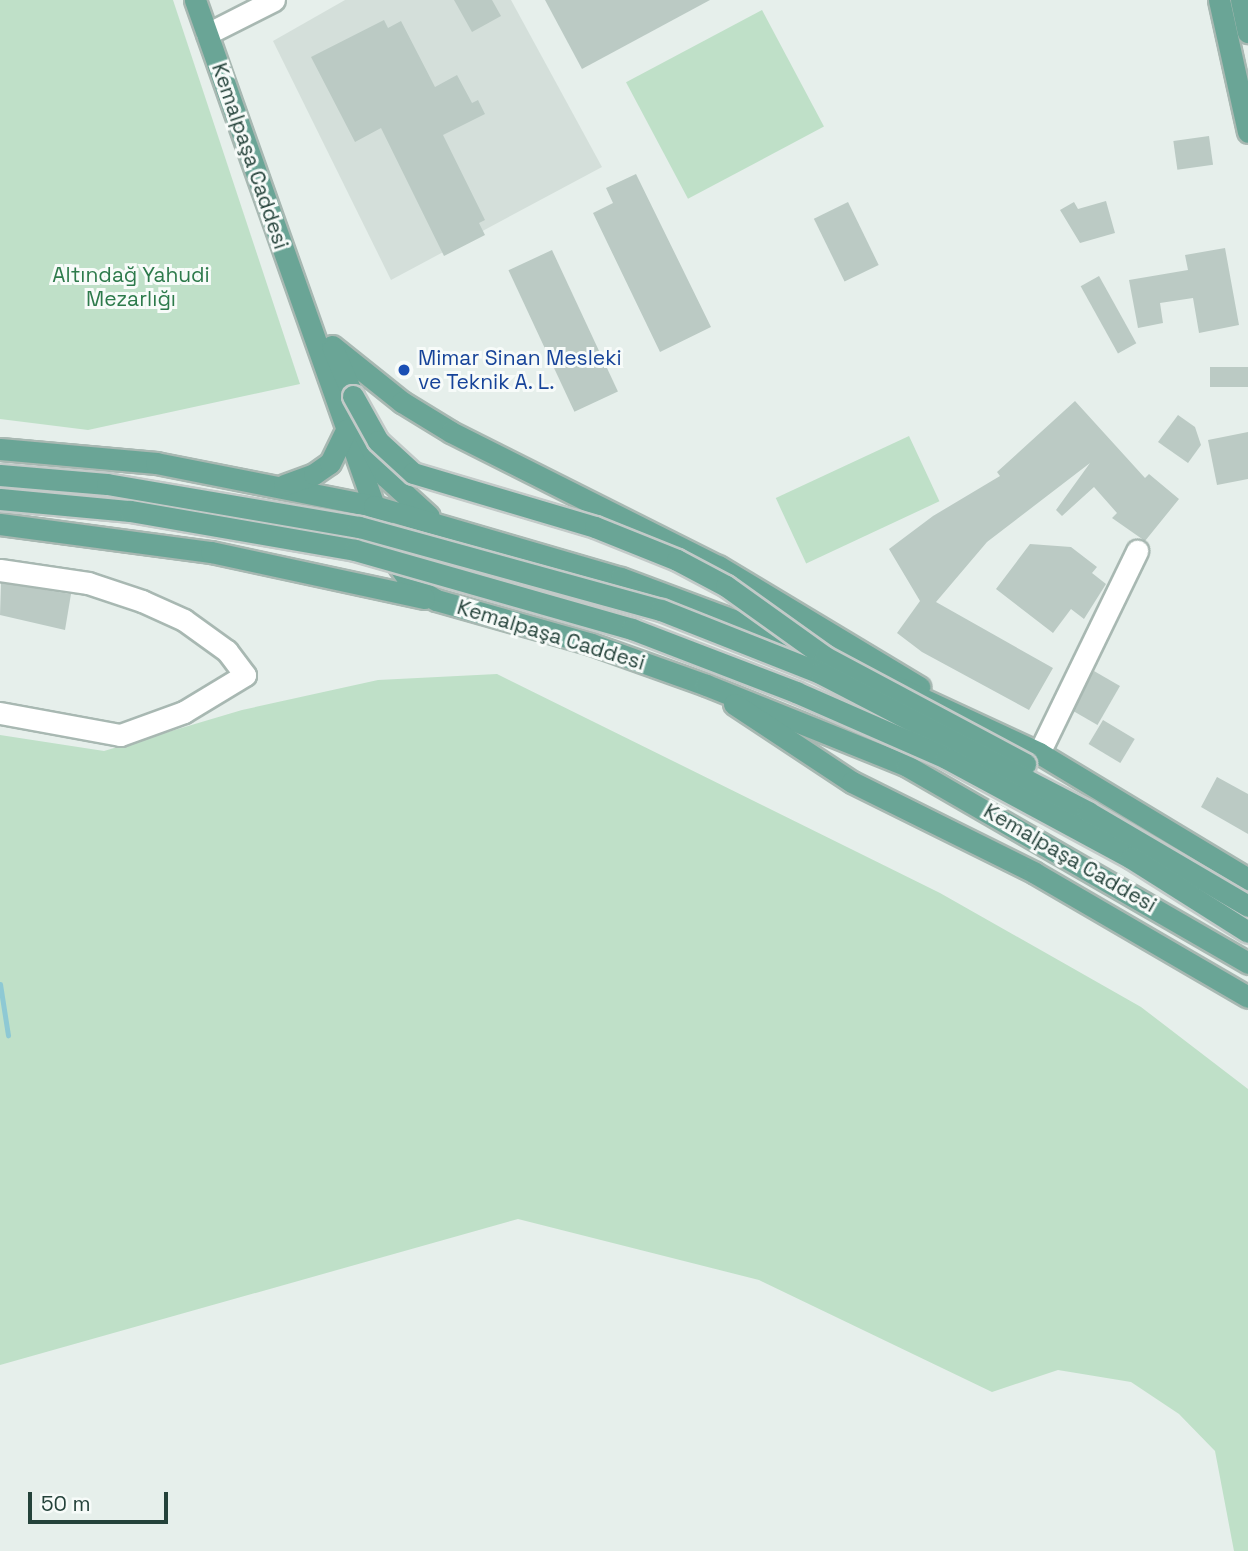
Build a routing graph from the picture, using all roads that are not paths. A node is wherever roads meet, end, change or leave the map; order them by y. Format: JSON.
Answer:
{"nodes":[{"id":1,"x":195,"y":0,"type":"edge"},
{"id":2,"x":210,"y":0,"type":"edge"},
{"id":3,"x":274,"y":0,"type":"edge"},
{"id":4,"x":1219,"y":0,"type":"edge"},
{"id":5,"x":1241,"y":0,"type":"edge"},
{"id":6,"x":214,"y":31,"type":"junction"},
{"id":7,"x":1248,"y":32,"type":"edge"},
{"id":8,"x":1248,"y":132,"type":"edge"},
{"id":9,"x":332,"y":346,"type":"junction"},
{"id":10,"x":340,"y":368,"type":"junction"},
{"id":11,"x":346,"y":430,"type":"junction"},
{"id":12,"x":0,"y":449,"type":"edge"},
{"id":13,"x":0,"y":475,"type":"edge"},
{"id":14,"x":283,"y":485,"type":"junction"},
{"id":15,"x":0,"y":499,"type":"edge"},
{"id":16,"x":374,"y":506,"type":"junction"},
{"id":17,"x":0,"y":524,"type":"edge"},
{"id":18,"x":450,"y":527,"type":"junction"},
{"id":19,"x":1137,"y":551,"type":"dead end"},
{"id":20,"x":0,"y":570,"type":"edge"},
{"id":21,"x":621,"y":578,"type":"junction"},
{"id":22,"x":436,"y":600,"type":"junction"},
{"id":23,"x":591,"y":644,"type":"junction"},
{"id":24,"x":706,"y":685,"type":"junction"},
{"id":25,"x":0,"y":713,"type":"edge"},
{"id":26,"x":965,"y":716,"type":"junction"},
{"id":27,"x":1039,"y":753,"type":"junction"},
{"id":28,"x":1070,"y":771,"type":"junction"},
{"id":29,"x":1088,"y":811,"type":"junction"},
{"id":30,"x":1029,"y":833,"type":"junction"},
{"id":31,"x":1248,"y":879,"type":"edge"},
{"id":32,"x":1248,"y":906,"type":"edge"},
{"id":33,"x":1248,"y":932,"type":"edge"},
{"id":34,"x":1248,"y":963,"type":"edge"},
{"id":35,"x":1248,"y":997,"type":"edge"}],
"edges":[{"from":1,"to":6,"type":"main road","name":"Kemalpaşa Caddesi"},
{"from":2,"to":6,"type":"main road"},
{"from":3,"to":6,"type":"street"},
{"from":4,"to":8,"type":"main road"},
{"from":5,"to":7,"type":"main road"},
{"from":6,"to":9,"type":"main road"},
{"from":6,"to":11,"type":"main road","name":"Kemalpaşa Caddesi"},
{"from":9,"to":10,"type":"main road"},
{"from":9,"to":26,"type":"main road"},
{"from":10,"to":18,"type":"main road"},
{"from":10,"to":29,"type":"main road","bridge":true},
{"from":11,"to":14,"type":"main road"},
{"from":11,"to":16,"type":"main road","name":"Kemalpaşa Caddesi"},
{"from":12,"to":14,"type":"main road"},
{"from":13,"to":29,"type":"main road","bridge":true},
{"from":14,"to":16,"type":"main road"},
{"from":15,"to":33,"type":"main road","bridge":true},
{"from":16,"to":18,"type":"main road"},
{"from":16,"to":22,"type":"main road","name":"Kemalpaşa Caddesi"},
{"from":17,"to":22,"type":"main road"},
{"from":18,"to":21,"type":"main road"},
{"from":19,"to":27,"type":"street"},
{"from":20,"to":25,"type":"street"},
{"from":21,"to":23,"type":"main road"},
{"from":21,"to":26,"type":"main road"},
{"from":22,"to":23,"type":"main road","name":"Kemalpaşa Caddesi"},
{"from":23,"to":24,"type":"main road","name":"Kemalpaşa Caddesi"},
{"from":24,"to":30,"type":"main road","name":"Kemalpaşa Caddesi"},
{"from":24,"to":35,"type":"main road"},
{"from":26,"to":27,"type":"main road"},
{"from":27,"to":28,"type":"main road"},
{"from":28,"to":30,"type":"main road"},
{"from":28,"to":31,"type":"main road"},
{"from":29,"to":32,"type":"main road","bridge":true},
{"from":30,"to":34,"type":"main road","name":"Kemalpaşa Caddesi"}]}
